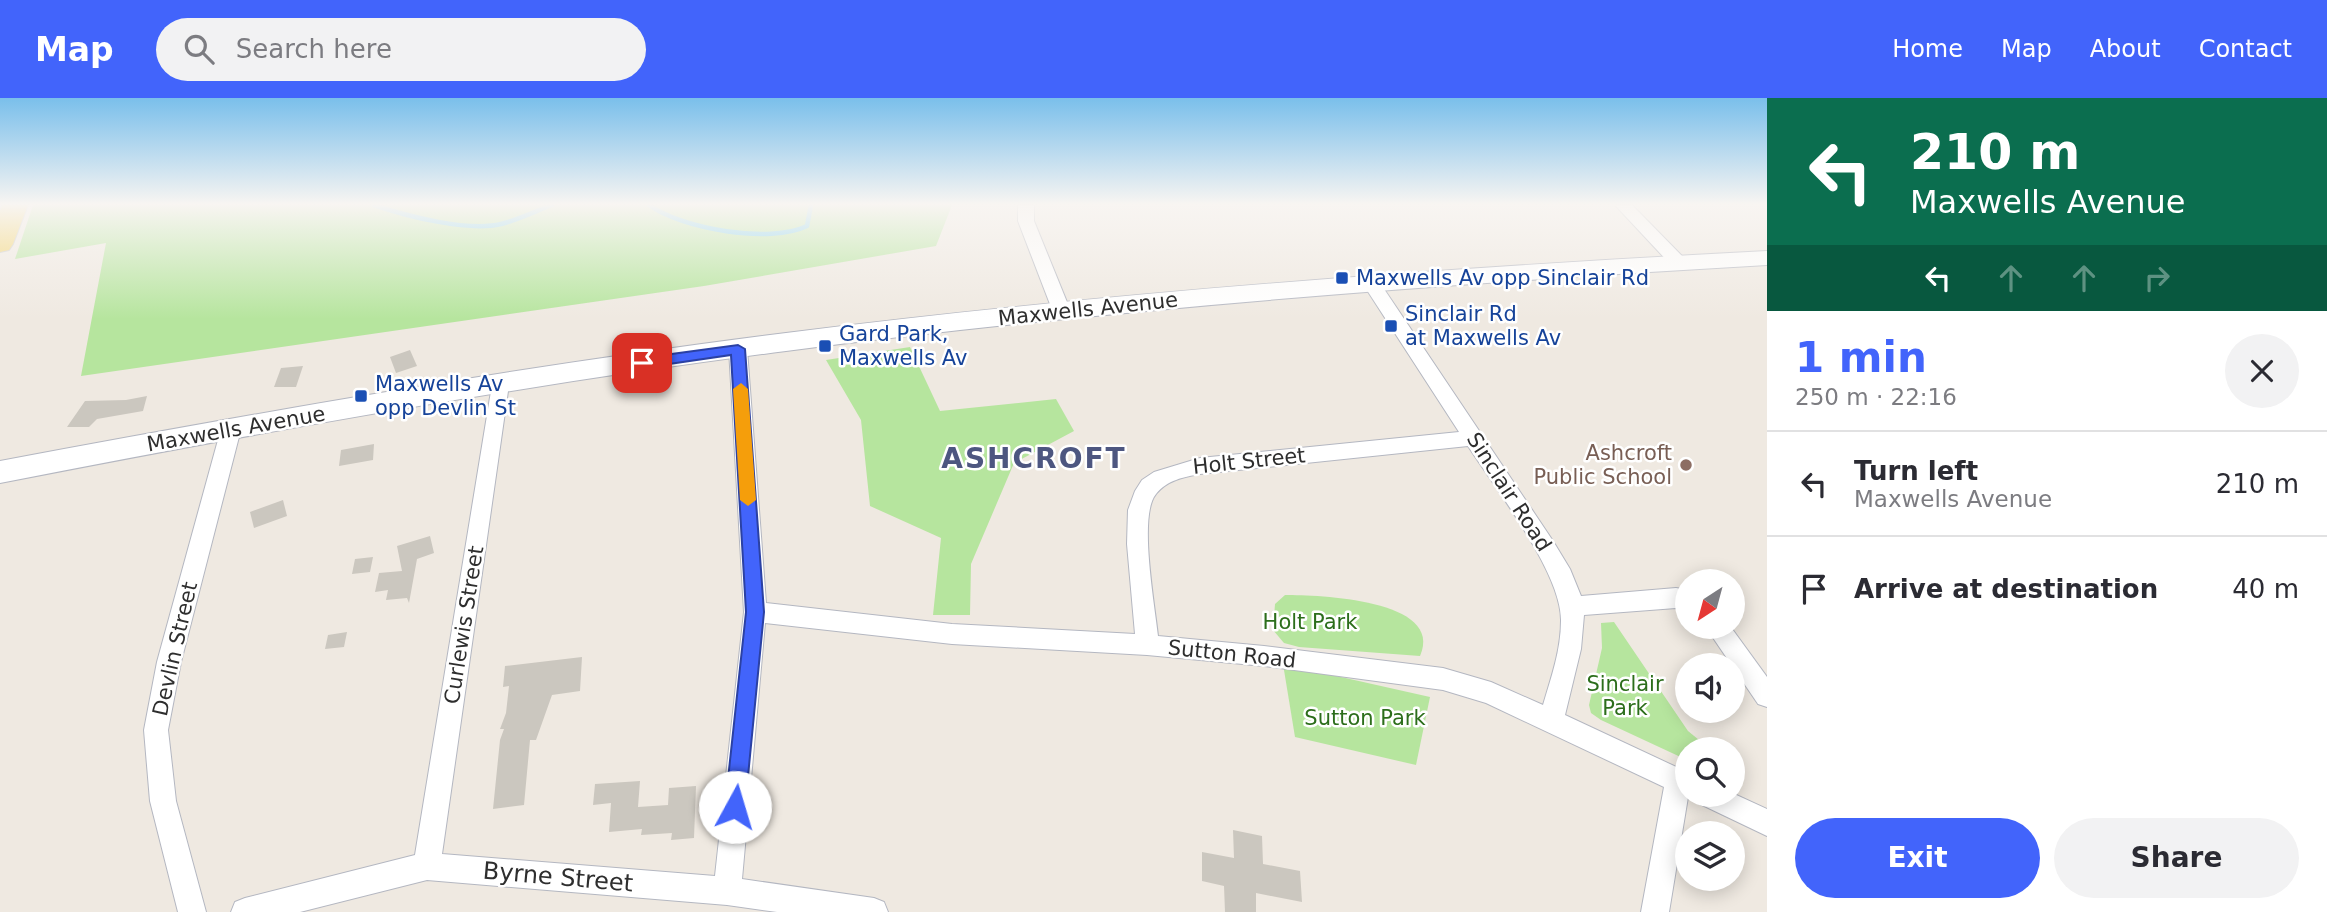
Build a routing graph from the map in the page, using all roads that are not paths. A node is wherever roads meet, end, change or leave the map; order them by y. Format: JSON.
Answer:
{"nodes":[{"id":1,"x":1035,"y":243,"type":"edge"},
{"id":2,"x":1660,"y":243,"type":"edge"},
{"id":3,"x":1767,"y":258,"type":"edge"},
{"id":4,"x":1678,"y":262,"type":"junction"},
{"id":5,"x":1372,"y":284,"type":"junction"},
{"id":6,"x":1062,"y":312,"type":"junction"},
{"id":7,"x":738,"y":349,"type":"junction"},
{"id":8,"x":500,"y":384,"type":"junction"},
{"id":9,"x":231,"y":429,"type":"junction"},
{"id":10,"x":1475,"y":438,"type":"junction"},
{"id":11,"x":0,"y":472,"type":"edge"},
{"id":12,"x":1675,"y":598,"type":"edge"},
{"id":13,"x":1573,"y":606,"type":"junction"},
{"id":14,"x":755,"y":612,"type":"junction"},
{"id":15,"x":1725,"y":639,"type":"edge"},
{"id":16,"x":1147,"y":645,"type":"junction"},
{"id":17,"x":1767,"y":696,"type":"edge"},
{"id":18,"x":1550,"y":720,"type":"junction"},
{"id":19,"x":1675,"y":779,"type":"edge"},
{"id":20,"x":1678,"y":807,"type":"edge"},
{"id":21,"x":1734,"y":807,"type":"edge"},
{"id":22,"x":1767,"y":823,"type":"edge"},
{"id":23,"x":427,"y":866,"type":"junction"},
{"id":24,"x":727,"y":891,"type":"junction"},
{"id":25,"x":192,"y":912,"type":"edge"},
{"id":26,"x":245,"y":912,"type":"edge"},
{"id":27,"x":874,"y":912,"type":"edge"},
{"id":28,"x":1655,"y":912,"type":"edge"}],
"edges":[{"from":1,"to":6,"type":"street"},
{"from":2,"to":4,"type":"street"},
{"from":3,"to":4,"type":"street","name":"Maxwells Avenue"},
{"from":4,"to":5,"type":"street","name":"Maxwells Avenue"},
{"from":5,"to":6,"type":"street","name":"Maxwells Avenue"},
{"from":5,"to":10,"type":"street","name":"Sinclair Road"},
{"from":6,"to":7,"type":"street","name":"Maxwells Avenue"},
{"from":7,"to":8,"type":"street","name":"Maxwells Avenue"},
{"from":7,"to":14,"type":"street"},
{"from":8,"to":9,"type":"street","name":"Maxwells Avenue"},
{"from":8,"to":23,"type":"street","name":"Curlewis Street"},
{"from":9,"to":11,"type":"street","name":"Maxwells Avenue"},
{"from":9,"to":25,"type":"street","name":"Devlin Street"},
{"from":10,"to":13,"type":"street","name":"Sinclair Road"},
{"from":10,"to":16,"type":"street","name":"Holt Street"},
{"from":12,"to":13,"type":"street"},
{"from":13,"to":18,"type":"street","name":"Sinclair Road"},
{"from":14,"to":16,"type":"street","name":"Sutton Road"},
{"from":14,"to":24,"type":"street"},
{"from":15,"to":17,"type":"street"},
{"from":16,"to":18,"type":"street","name":"Sutton Road"},
{"from":18,"to":19,"type":"street","name":"Sutton Road"},
{"from":20,"to":28,"type":"street"},
{"from":21,"to":22,"type":"street"},
{"from":23,"to":24,"type":"street","name":"Byrne Street"},
{"from":23,"to":26,"type":"street","name":"Byrne Street"},
{"from":24,"to":27,"type":"street","name":"Byrne Street"}]}
